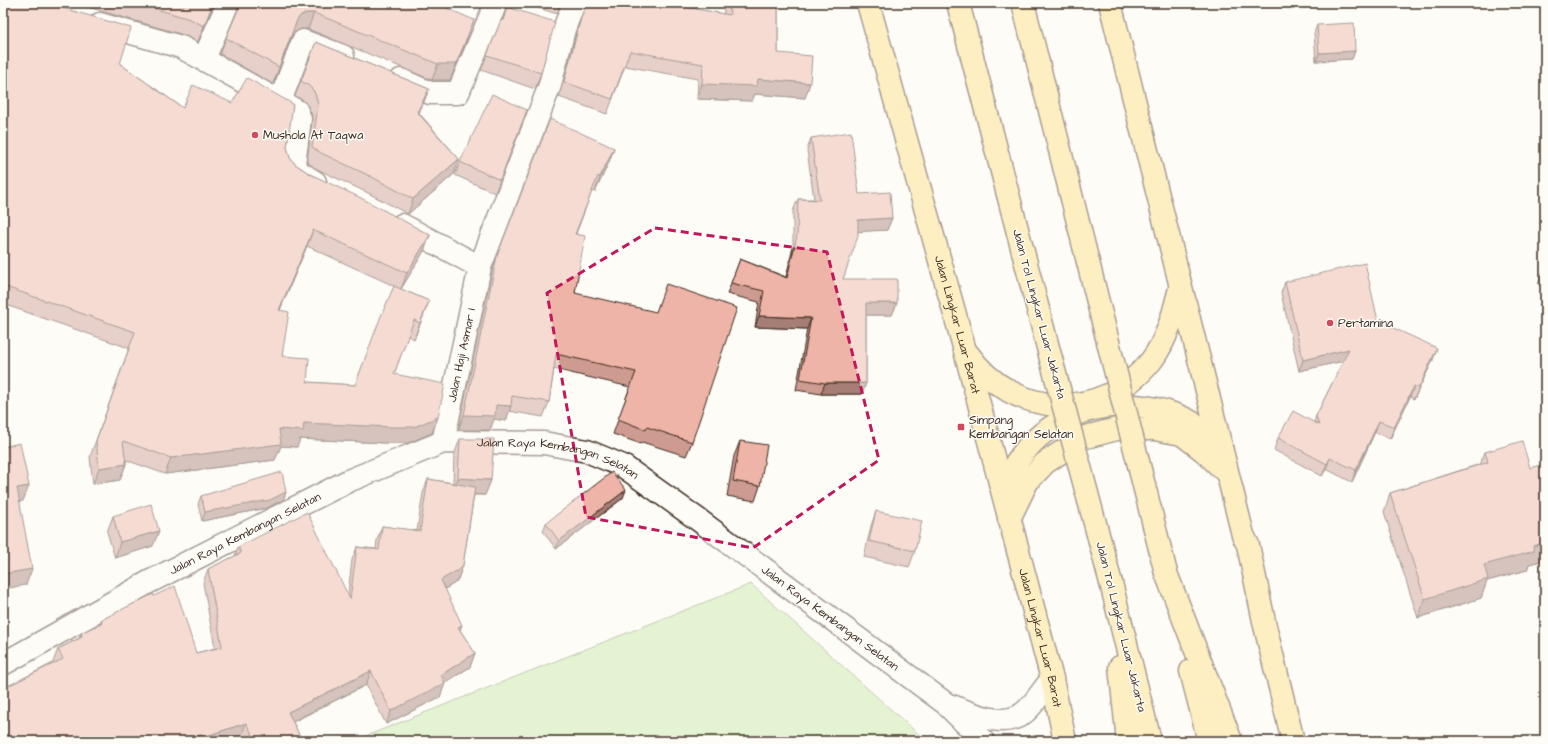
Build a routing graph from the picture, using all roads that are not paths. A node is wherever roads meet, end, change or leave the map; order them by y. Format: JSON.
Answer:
{"nodes":[{"id":1,"x":228,"y":3,"type":"edge"},
{"id":2,"x":574,"y":3,"type":"edge"},
{"id":3,"x":868,"y":3,"type":"edge"},
{"id":4,"x":958,"y":3,"type":"edge"},
{"id":5,"x":1023,"y":3,"type":"edge"},
{"id":6,"x":1110,"y":3,"type":"edge"},
{"id":7,"x":495,"y":5,"type":"edge"},
{"id":8,"x":515,"y":14,"type":"edge"},
{"id":9,"x":82,"y":18,"type":"edge"},
{"id":10,"x":543,"y":22,"type":"edge"},
{"id":11,"x":564,"y":29,"type":"junction"},
{"id":12,"x":204,"y":59,"type":"junction"},
{"id":13,"x":364,"y":65,"type":"edge"},
{"id":14,"x":386,"y":74,"type":"edge"},
{"id":15,"x":280,"y":101,"type":"junction"},
{"id":16,"x":335,"y":191,"type":"edge"},
{"id":17,"x":382,"y":214,"type":"edge"},
{"id":18,"x":480,"y":267,"type":"junction"},
{"id":19,"x":1180,"y":286,"type":"junction"},
{"id":20,"x":964,"y":347,"type":"junction"},
{"id":21,"x":443,"y":442,"type":"junction"},
{"id":22,"x":989,"y":442,"type":"junction"},
{"id":23,"x":1221,"y":446,"type":"junction"},
{"id":24,"x":1228,"y":475,"type":"junction"},
{"id":25,"x":1009,"y":518,"type":"junction"},
{"id":26,"x":1166,"y":572,"type":"junction"},
{"id":27,"x":1111,"y":583,"type":"junction"},
{"id":28,"x":3,"y":664,"type":"edge"},
{"id":29,"x":1052,"y":679,"type":"junction"},
{"id":30,"x":945,"y":703,"type":"junction"},
{"id":31,"x":1295,"y":736,"type":"edge"},
{"id":32,"x":983,"y":741,"type":"edge"},
{"id":33,"x":1065,"y":741,"type":"edge"},
{"id":34,"x":1128,"y":741,"type":"edge"},
{"id":35,"x":1150,"y":741,"type":"edge"},
{"id":36,"x":1209,"y":741,"type":"edge"},
{"id":37,"x":1231,"y":741,"type":"edge"}],
"edges":[{"from":1,"to":12,"type":"street"},
{"from":2,"to":11,"type":"street","name":"Jalan Haji Asmar I"},
{"from":3,"to":20,"type":"main road","name":"Jalan Lingkar Luar Barat"},
{"from":4,"to":27,"type":"main road","name":"Jalan Tol Lingkar Luar Jakarta","bridge":true},
{"from":5,"to":26,"type":"main road","bridge":true},
{"from":6,"to":19,"type":"main road"},
{"from":7,"to":8,"type":"street"},
{"from":7,"to":14,"type":"street"},
{"from":9,"to":12,"type":"street"},
{"from":10,"to":11,"type":"street"},
{"from":11,"to":18,"type":"street","name":"Jalan Haji Asmar I"},
{"from":12,"to":15,"type":"street"},
{"from":13,"to":15,"type":"street"},
{"from":15,"to":16,"type":"street"},
{"from":17,"to":18,"type":"street"},
{"from":18,"to":21,"type":"street","name":"Jalan Haji Asmar I"},
{"from":19,"to":20,"type":"main road"},
{"from":19,"to":23,"type":"main road"},
{"from":20,"to":22,"type":"main road","name":"Jalan Lingkar Luar Barat"},
{"from":21,"to":28,"type":"street","name":"Jalan Raya Kembangan Selatan"},
{"from":21,"to":30,"type":"street","name":"Jalan Raya Kembangan Selatan"},
{"from":22,"to":23,"type":"main road"},
{"from":22,"to":25,"type":"main road","name":"Jalan Lingkar Luar Barat"},
{"from":23,"to":24,"type":"main road"},
{"from":24,"to":25,"type":"main road"},
{"from":24,"to":31,"type":"main road"},
{"from":25,"to":29,"type":"main road","name":"Jalan Lingkar Luar Barat"},
{"from":26,"to":36,"type":"main road"},
{"from":26,"to":37,"type":"main road"},
{"from":27,"to":34,"type":"main road"},
{"from":27,"to":35,"type":"main road","name":"Jalan Tol Lingkar Luar Jakarta"},
{"from":29,"to":30,"type":"street","name":"Jalan Raya Kembangan Selatan"},
{"from":29,"to":33,"type":"main road","name":"Jalan Lingkar Luar Barat"},
{"from":30,"to":32,"type":"street","name":"Jalan Raya Kembangan Selatan"}]}
